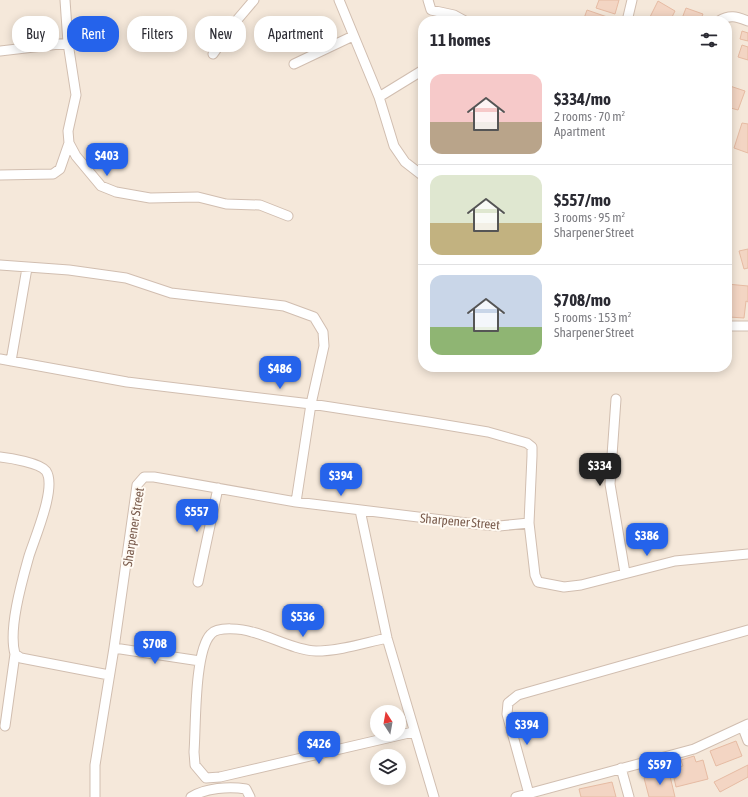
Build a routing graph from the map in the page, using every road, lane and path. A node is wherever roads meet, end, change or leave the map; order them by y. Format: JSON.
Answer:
{"nodes":[{"id":1,"x":64,"y":0,"type":"edge"},
{"id":2,"x":254,"y":0,"type":"edge"},
{"id":3,"x":339,"y":0,"type":"edge"},
{"id":4,"x":428,"y":0,"type":"edge"},
{"id":5,"x":632,"y":0,"type":"edge"},
{"id":6,"x":456,"y":16,"type":"edge"},
{"id":7,"x":628,"y":16,"type":"edge"},
{"id":8,"x":732,"y":16,"type":"edge"},
{"id":9,"x":748,"y":21,"type":"edge"},
{"id":10,"x":67,"y":32,"type":"edge"},
{"id":11,"x":353,"y":36,"type":"junction"},
{"id":12,"x":67,"y":43,"type":"edge"},
{"id":13,"x":0,"y":51,"type":"edge"},
{"id":14,"x":69,"y":52,"type":"edge"},
{"id":15,"x":213,"y":54,"type":"dead end"},
{"id":16,"x":294,"y":64,"type":"dead end"},
{"id":17,"x":418,"y":73,"type":"edge"},
{"id":18,"x":379,"y":97,"type":"junction"},
{"id":19,"x":69,"y":142,"type":"junction"},
{"id":20,"x":418,"y":172,"type":"edge"},
{"id":21,"x":0,"y":175,"type":"edge"},
{"id":22,"x":288,"y":216,"type":"dead end"},
{"id":23,"x":0,"y":265,"type":"edge"},
{"id":24,"x":27,"y":268,"type":"junction"},
{"id":25,"x":732,"y":326,"type":"edge"},
{"id":26,"x":748,"y":326,"type":"edge"},
{"id":27,"x":0,"y":360,"type":"edge"},
{"id":28,"x":12,"y":361,"type":"junction"},
{"id":29,"x":616,"y":399,"type":"dead end"},
{"id":30,"x":311,"y":404,"type":"junction"},
{"id":31,"x":0,"y":457,"type":"edge"},
{"id":32,"x":218,"y":488,"type":"junction"},
{"id":33,"x":296,"y":502,"type":"junction"},
{"id":34,"x":360,"y":510,"type":"junction"},
{"id":35,"x":529,"y":523,"type":"junction"},
{"id":36,"x":748,"y":554,"type":"edge"},
{"id":37,"x":625,"y":573,"type":"junction"},
{"id":38,"x":198,"y":582,"type":"dead end"},
{"id":39,"x":748,"y":630,"type":"edge"},
{"id":40,"x":387,"y":638,"type":"junction"},
{"id":41,"x":114,"y":648,"type":"junction"},
{"id":42,"x":15,"y":654,"type":"junction"},
{"id":43,"x":200,"y":662,"type":"junction"},
{"id":44,"x":109,"y":675,"type":"junction"},
{"id":45,"x":6,"y":726,"type":"dead end"},
{"id":46,"x":745,"y":726,"type":"edge"},
{"id":47,"x":413,"y":732,"type":"junction"},
{"id":48,"x":748,"y":741,"type":"edge"},
{"id":49,"x":621,"y":768,"type":"junction"},
{"id":50,"x":529,"y":794,"type":"junction"},
{"id":51,"x":95,"y":797,"type":"edge"},
{"id":52,"x":192,"y":797,"type":"edge"},
{"id":53,"x":250,"y":797,"type":"edge"},
{"id":54,"x":434,"y":797,"type":"edge"},
{"id":55,"x":516,"y":797,"type":"edge"},
{"id":56,"x":629,"y":797,"type":"edge"}],
"edges":[{"from":1,"to":10,"type":"street"},
{"from":2,"to":15,"type":"street"},
{"from":3,"to":11,"type":"street"},
{"from":4,"to":6,"type":"street"},
{"from":5,"to":7,"type":"street"},
{"from":8,"to":9,"type":"street"},
{"from":11,"to":16,"type":"street"},
{"from":11,"to":18,"type":"street"},
{"from":12,"to":13,"type":"street"},
{"from":14,"to":19,"type":"street"},
{"from":17,"to":18,"type":"street"},
{"from":18,"to":20,"type":"street"},
{"from":19,"to":21,"type":"street"},
{"from":19,"to":22,"type":"street"},
{"from":23,"to":24,"type":"street"},
{"from":24,"to":28,"type":"street"},
{"from":24,"to":30,"type":"street"},
{"from":25,"to":26,"type":"street"},
{"from":27,"to":28,"type":"street"},
{"from":28,"to":30,"type":"street"},
{"from":29,"to":37,"type":"street"},
{"from":30,"to":33,"type":"street"},
{"from":30,"to":35,"type":"street"},
{"from":31,"to":42,"type":"street"},
{"from":32,"to":33,"type":"street","name":"Sharpener Street"},
{"from":32,"to":38,"type":"street"},
{"from":32,"to":41,"type":"street","name":"Sharpener Street"},
{"from":33,"to":34,"type":"street","name":"Sharpener Street"},
{"from":34,"to":35,"type":"street","name":"Sharpener Street"},
{"from":34,"to":40,"type":"street"},
{"from":35,"to":37,"type":"street"},
{"from":36,"to":37,"type":"street"},
{"from":39,"to":50,"type":"street"},
{"from":40,"to":43,"type":"street"},
{"from":40,"to":47,"type":"street"},
{"from":41,"to":43,"type":"street"},
{"from":41,"to":44,"type":"street","name":"Sharpener Street"},
{"from":42,"to":44,"type":"street"},
{"from":42,"to":45,"type":"street"},
{"from":43,"to":47,"type":"street"},
{"from":44,"to":51,"type":"street","name":"Sharpener Street"},
{"from":46,"to":48,"type":"street"},
{"from":46,"to":49,"type":"street"},
{"from":47,"to":54,"type":"street"},
{"from":49,"to":50,"type":"street"},
{"from":49,"to":56,"type":"street"},
{"from":50,"to":55,"type":"street"},
{"from":52,"to":53,"type":"street"}]}
